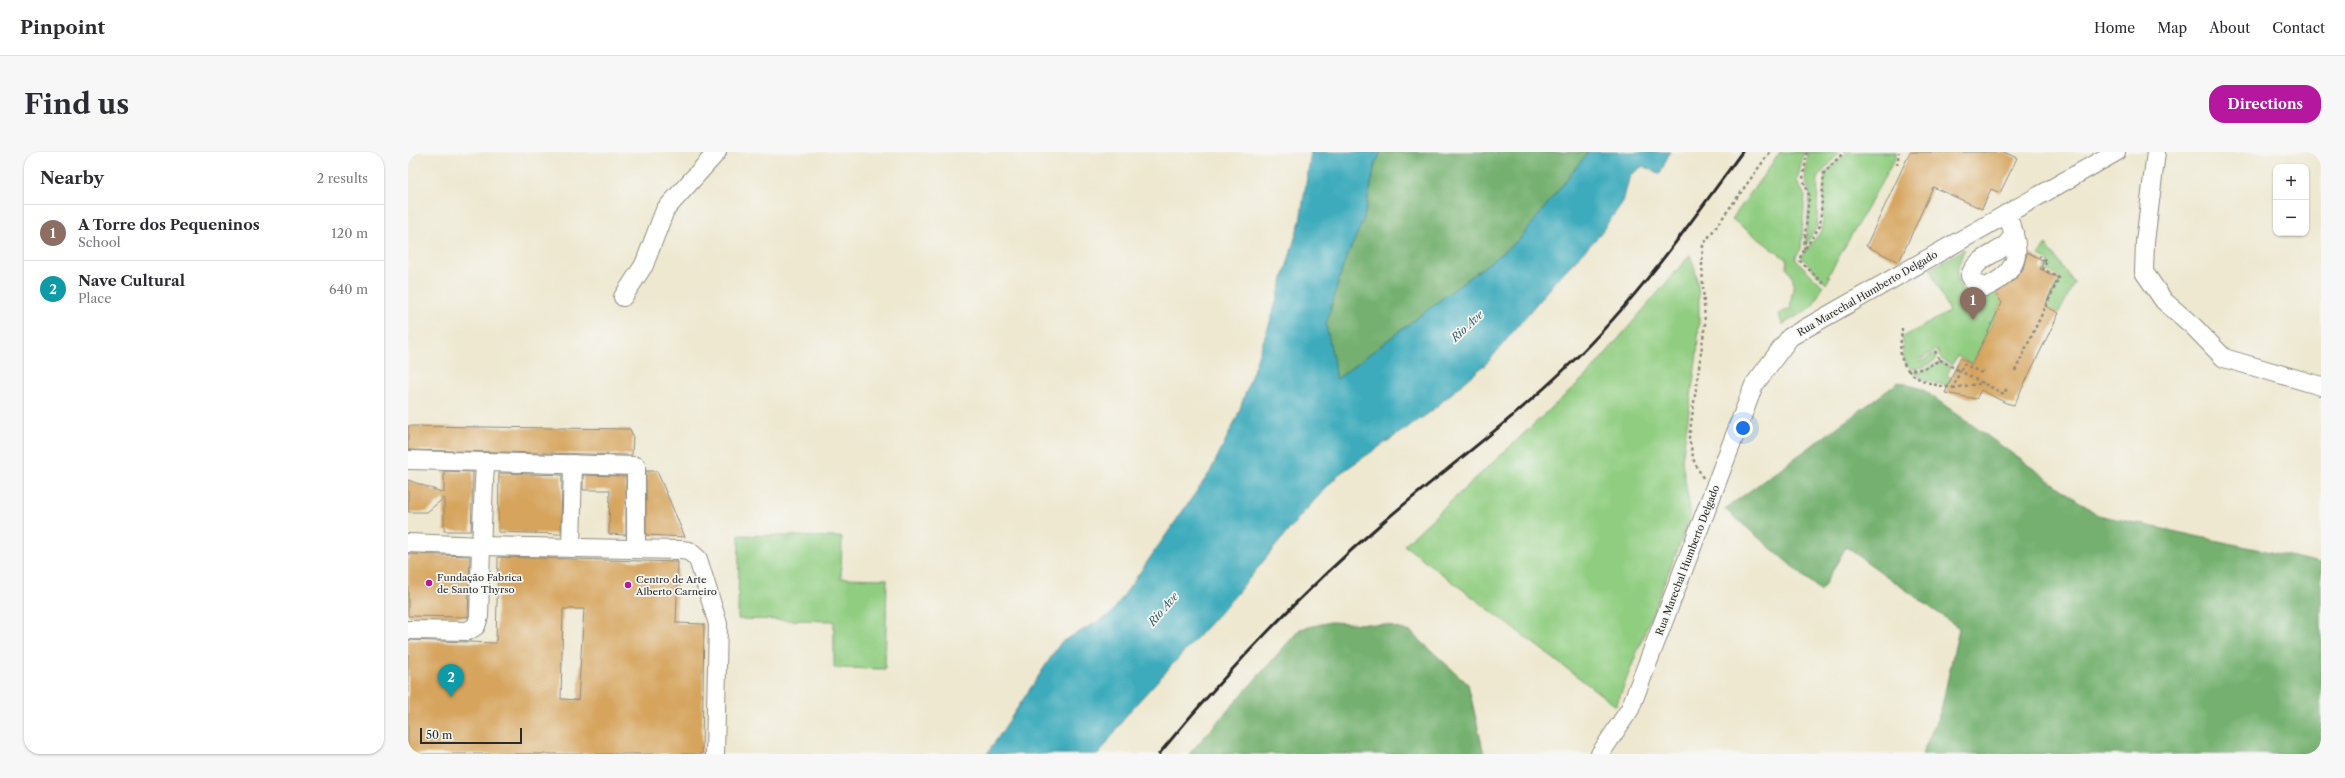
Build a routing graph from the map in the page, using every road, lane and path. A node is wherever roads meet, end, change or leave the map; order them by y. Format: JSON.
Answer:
{"nodes":[{"id":1,"x":717,"y":152,"type":"edge"},
{"id":2,"x":1770,"y":152,"type":"edge"},
{"id":3,"x":1807,"y":152,"type":"edge"},
{"id":4,"x":1844,"y":152,"type":"edge"},
{"id":5,"x":1899,"y":152,"type":"edge"},
{"id":6,"x":2116,"y":152,"type":"edge"},
{"id":7,"x":2156,"y":152,"type":"edge"},
{"id":8,"x":1897,"y":165,"type":"dead end"},
{"id":9,"x":2006,"y":214,"type":"junction"},
{"id":10,"x":2014,"y":232,"type":"dead end"},
{"id":11,"x":1804,"y":250,"type":"junction"},
{"id":12,"x":2039,"y":256,"type":"dead end"},
{"id":13,"x":1825,"y":285,"type":"dead end"},
{"id":14,"x":623,"y":297,"type":"dead end"},
{"id":15,"x":1902,"y":328,"type":"dead end"},
{"id":16,"x":1935,"y":351,"type":"dead end"},
{"id":17,"x":1940,"y":360,"type":"junction"},
{"id":18,"x":1908,"y":370,"type":"junction"},
{"id":19,"x":1984,"y":370,"type":"dead end"},
{"id":20,"x":1960,"y":371,"type":"junction"},
{"id":21,"x":2015,"y":371,"type":"dead end"},
{"id":22,"x":1984,"y":384,"type":"junction"},
{"id":23,"x":2321,"y":386,"type":"edge"},
{"id":24,"x":1953,"y":388,"type":"junction"},
{"id":25,"x":2007,"y":388,"type":"dead end"},
{"id":26,"x":408,"y":460,"type":"edge"},
{"id":27,"x":485,"y":462,"type":"junction"},
{"id":28,"x":573,"y":464,"type":"junction"},
{"id":29,"x":1716,"y":484,"type":"junction"},
{"id":30,"x":408,"y":543,"type":"edge"},
{"id":31,"x":481,"y":546,"type":"junction"},
{"id":32,"x":571,"y":548,"type":"junction"},
{"id":33,"x":636,"y":549,"type":"junction"},
{"id":34,"x":408,"y":630,"type":"edge"},
{"id":35,"x":715,"y":754,"type":"edge"},
{"id":36,"x":1600,"y":754,"type":"edge"}],
"edges":[{"from":1,"to":14,"type":"street"},
{"from":2,"to":29,"type":"path"},
{"from":3,"to":11,"type":"path"},
{"from":4,"to":11,"type":"path"},
{"from":5,"to":8,"type":"path"},
{"from":6,"to":9,"type":"street","name":"Rua Marechal Humberto Delgado"},
{"from":7,"to":23,"type":"street"},
{"from":9,"to":10,"type":"street"},
{"from":9,"to":29,"type":"street","name":"Rua Marechal Humberto Delgado"},
{"from":11,"to":13,"type":"path"},
{"from":12,"to":21,"type":"path"},
{"from":15,"to":18,"type":"path"},
{"from":16,"to":17,"type":"path"},
{"from":17,"to":18,"type":"path"},
{"from":17,"to":20,"type":"path"},
{"from":18,"to":24,"type":"path"},
{"from":19,"to":20,"type":"path"},
{"from":20,"to":22,"type":"path"},
{"from":20,"to":24,"type":"path"},
{"from":22,"to":24,"type":"path"},
{"from":22,"to":25,"type":"path"},
{"from":26,"to":27,"type":"street"},
{"from":27,"to":28,"type":"street"},
{"from":27,"to":31,"type":"street"},
{"from":28,"to":32,"type":"street"},
{"from":28,"to":33,"type":"street"},
{"from":29,"to":36,"type":"street","name":"Rua Marechal Humberto Delgado"},
{"from":30,"to":31,"type":"street"},
{"from":31,"to":32,"type":"street"},
{"from":31,"to":34,"type":"street"},
{"from":32,"to":33,"type":"street"},
{"from":33,"to":35,"type":"street"}]}
